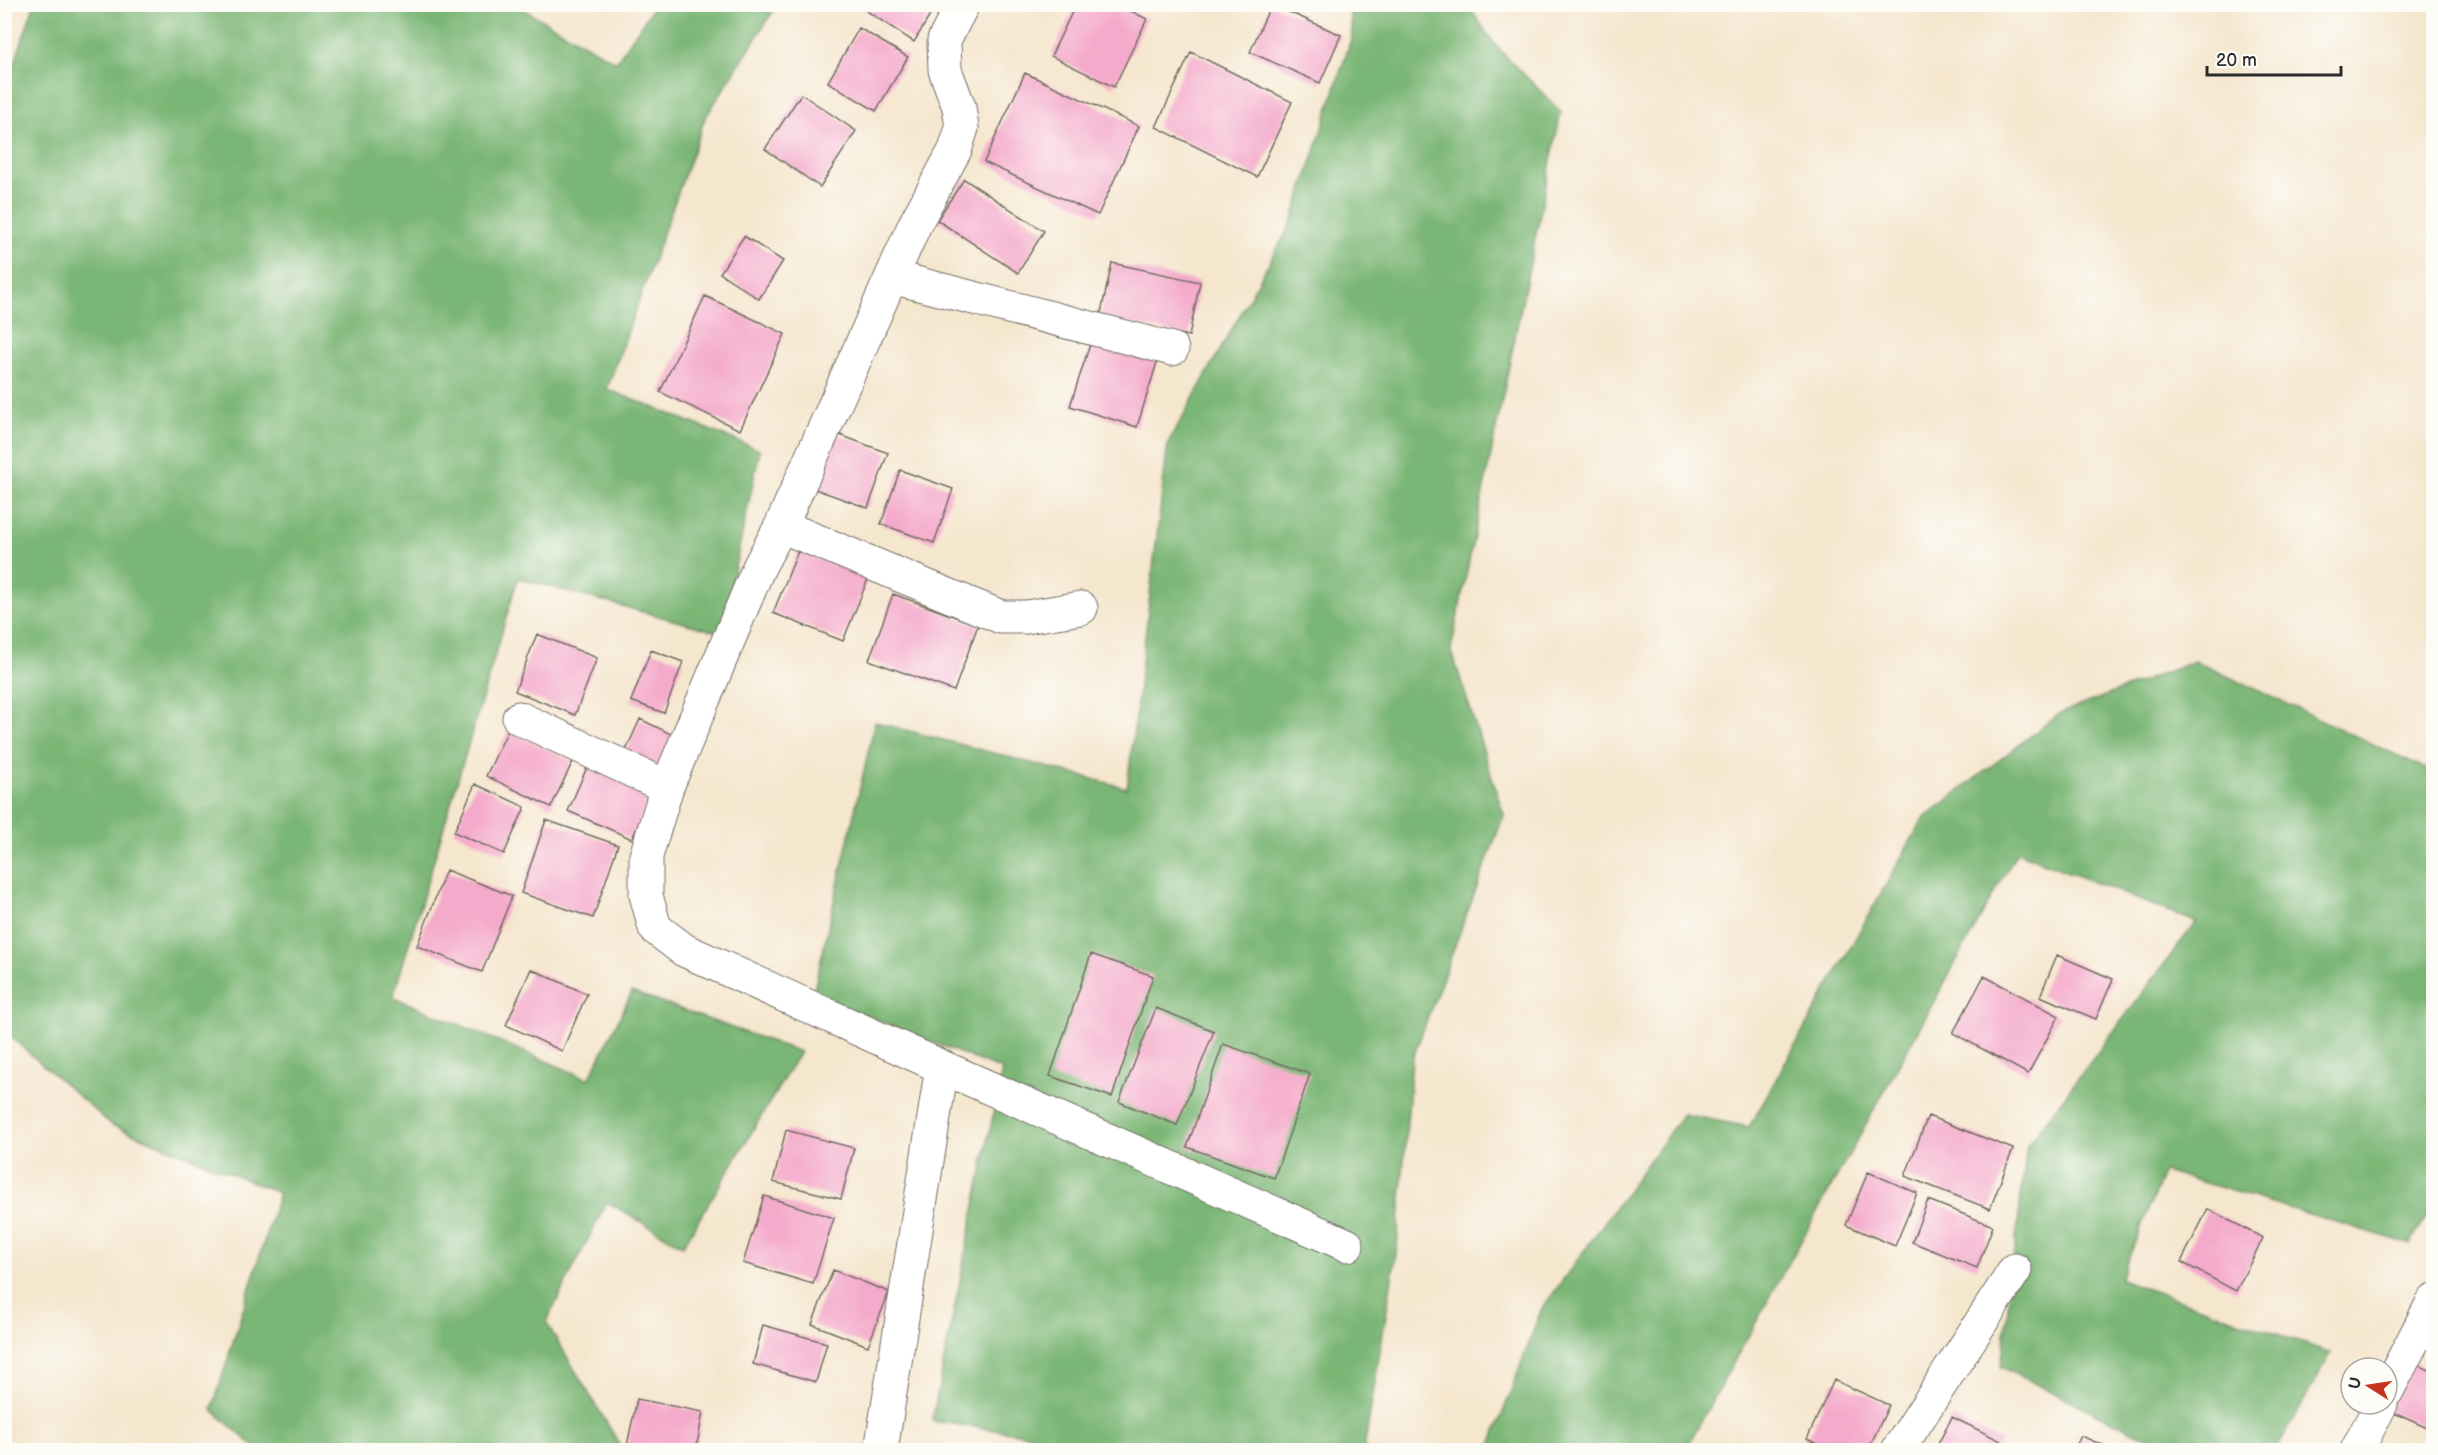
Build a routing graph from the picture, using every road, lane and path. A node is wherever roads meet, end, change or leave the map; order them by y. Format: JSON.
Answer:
{"nodes":[{"id":1,"x":963,"y":4,"type":"edge"},
{"id":2,"x":892,"y":277,"type":"junction"},
{"id":3,"x":1172,"y":349,"type":"dead end"},
{"id":4,"x":781,"y":526,"type":"junction"},
{"id":5,"x":1081,"y":608,"type":"dead end"},
{"id":6,"x":519,"y":718,"type":"dead end"},
{"id":7,"x":667,"y":787,"type":"junction"},
{"id":8,"x":942,"y":1067,"type":"junction"},
{"id":9,"x":1347,"y":1245,"type":"dead end"},
{"id":10,"x":2015,"y":1270,"type":"dead end"},
{"id":11,"x":2433,"y":1300,"type":"edge"},
{"id":12,"x":2399,"y":1368,"type":"edge"},
{"id":13,"x":2375,"y":1416,"type":"edge"},
{"id":14,"x":881,"y":1450,"type":"edge"},
{"id":15,"x":1898,"y":1450,"type":"edge"},
{"id":16,"x":2357,"y":1450,"type":"edge"}],
"edges":[{"from":1,"to":2,"type":"street"},
{"from":2,"to":3,"type":"street"},
{"from":2,"to":4,"type":"street"},
{"from":4,"to":5,"type":"street"},
{"from":4,"to":7,"type":"street"},
{"from":6,"to":7,"type":"street"},
{"from":7,"to":8,"type":"street"},
{"from":8,"to":9,"type":"street"},
{"from":8,"to":14,"type":"street"},
{"from":10,"to":15,"type":"street"},
{"from":11,"to":12,"type":"street"},
{"from":13,"to":16,"type":"street"}]}
